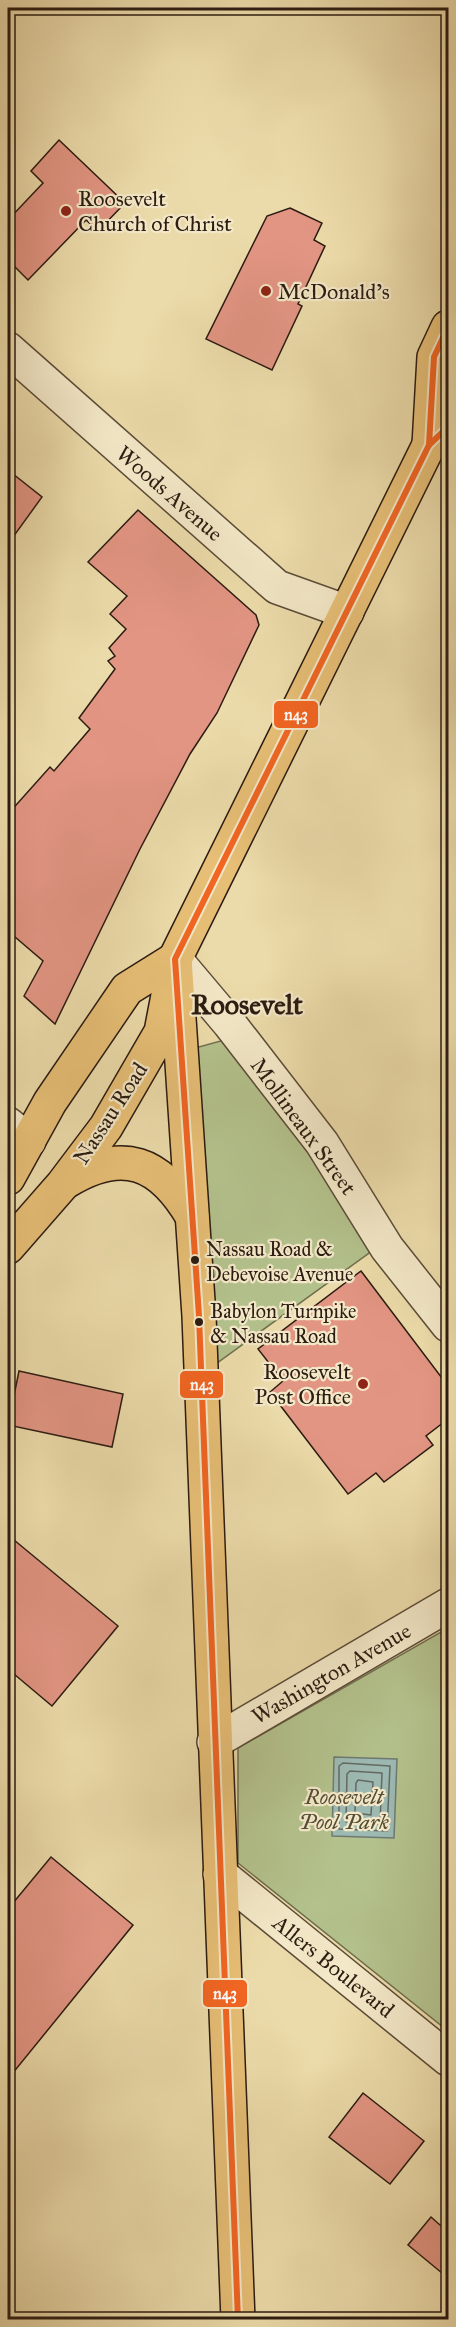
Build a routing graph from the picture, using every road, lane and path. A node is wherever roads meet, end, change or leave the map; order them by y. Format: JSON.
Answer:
{"nodes":[{"id":1,"x":448,"y":327,"type":"edge"},
{"id":2,"x":8,"y":349,"type":"edge"},
{"id":3,"x":439,"y":436,"type":"edge"},
{"id":4,"x":347,"y":612,"type":"junction"},
{"id":5,"x":175,"y":959,"type":"junction"},
{"id":6,"x":18,"y":1133,"type":"edge"},
{"id":7,"x":8,"y":1178,"type":"edge"},
{"id":8,"x":63,"y":1184,"type":"junction"},
{"id":9,"x":192,"y":1216,"type":"junction"},
{"id":10,"x":8,"y":1247,"type":"edge"},
{"id":11,"x":448,"y":1325,"type":"edge"},
{"id":12,"x":448,"y":1605,"type":"edge"},
{"id":13,"x":214,"y":1742,"type":"junction"},
{"id":14,"x":220,"y":1874,"type":"junction"},
{"id":15,"x":448,"y":2059,"type":"edge"},
{"id":16,"x":238,"y":2319,"type":"edge"}],
"edges":[{"from":1,"to":3,"type":"main road","name":"Nassau Road"},
{"from":2,"to":4,"type":"street","name":"Woods Avenue"},
{"from":3,"to":4,"type":"main road","name":"Nassau Road"},
{"from":4,"to":5,"type":"main road","name":"Nassau Road"},
{"from":5,"to":6,"type":"main road"},
{"from":5,"to":8,"type":"main road","name":"Nassau Road"},
{"from":5,"to":9,"type":"main road"},
{"from":5,"to":11,"type":"street","name":"Mollineaux Street"},
{"from":6,"to":7,"type":"main road"},
{"from":8,"to":9,"type":"main road"},
{"from":8,"to":10,"type":"main road","name":"Nassau Road"},
{"from":9,"to":13,"type":"main road"},
{"from":12,"to":13,"type":"street","name":"Washington Avenue"},
{"from":13,"to":14,"type":"main road"},
{"from":14,"to":15,"type":"street","name":"Allers Boulevard"},
{"from":14,"to":16,"type":"main road"}]}
